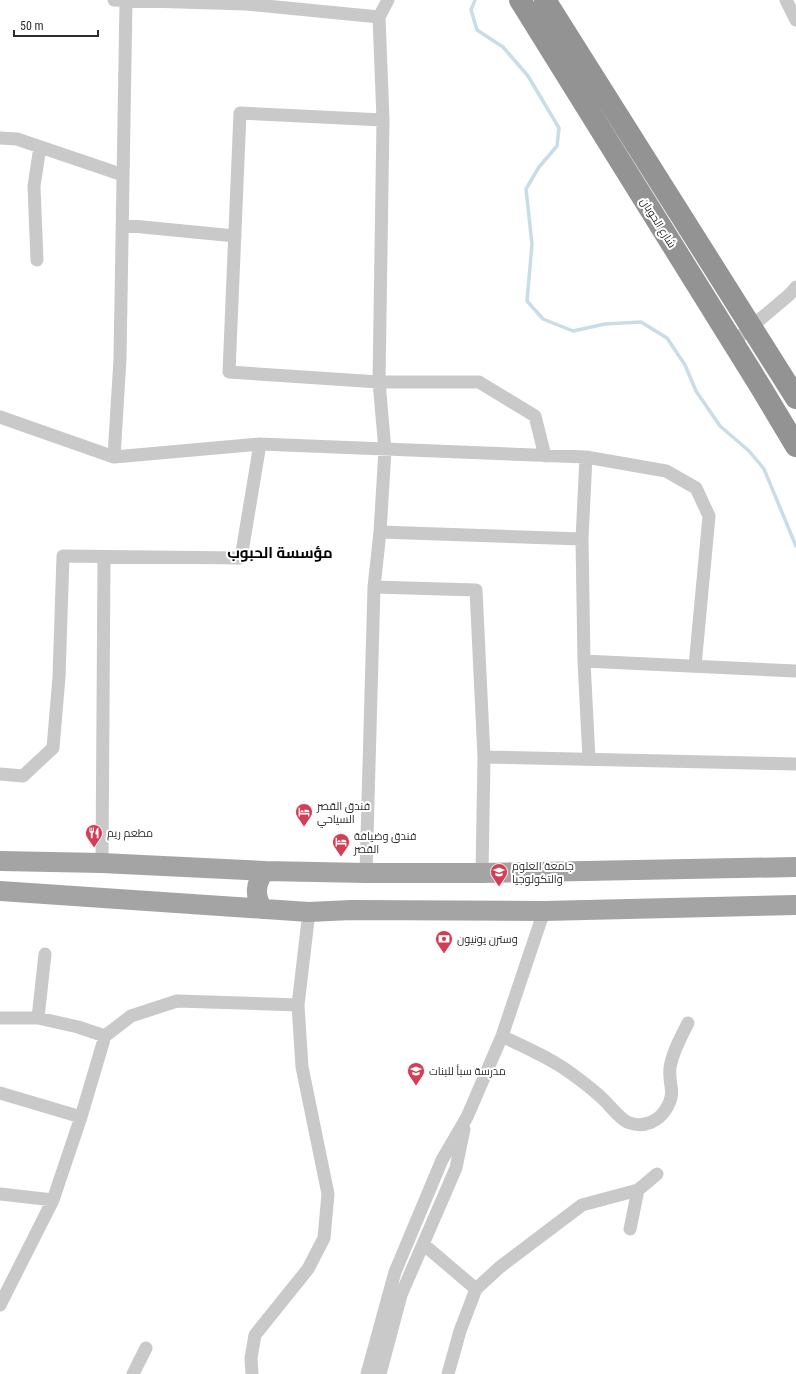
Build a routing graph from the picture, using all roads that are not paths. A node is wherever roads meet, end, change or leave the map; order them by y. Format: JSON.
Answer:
{"nodes":[{"id":1,"x":120,"y":0,"type":"edge"},
{"id":2,"x":388,"y":0,"type":"edge"},
{"id":3,"x":520,"y":0,"type":"edge"},
{"id":4,"x":545,"y":0,"type":"edge"},
{"id":5,"x":786,"y":0,"type":"edge"},
{"id":6,"x":246,"y":2,"type":"edge"},
{"id":7,"x":379,"y":17,"type":"junction"},
{"id":8,"x":796,"y":20,"type":"edge"},
{"id":9,"x":383,"y":120,"type":"junction"},
{"id":10,"x":0,"y":138,"type":"edge"},
{"id":11,"x":40,"y":147,"type":"junction"},
{"id":12,"x":123,"y":176,"type":"junction"},
{"id":13,"x":122,"y":225,"type":"junction"},
{"id":14,"x":235,"y":236,"type":"junction"},
{"id":15,"x":37,"y":260,"type":"dead end"},
{"id":16,"x":796,"y":287,"type":"edge"},
{"id":17,"x":751,"y":327,"type":"junction"},
{"id":18,"x":733,"y":342,"type":"junction"},
{"id":19,"x":379,"y":382,"type":"junction"},
{"id":20,"x":796,"y":398,"type":"edge"},
{"id":21,"x":0,"y":417,"type":"edge"},
{"id":22,"x":260,"y":444,"type":"junction"},
{"id":23,"x":796,"y":446,"type":"edge"},
{"id":24,"x":385,"y":450,"type":"junction"},
{"id":25,"x":545,"y":456,"type":"junction"},
{"id":26,"x":114,"y":457,"type":"junction"},
{"id":27,"x":586,"y":457,"type":"junction"},
{"id":28,"x":380,"y":532,"type":"junction"},
{"id":29,"x":582,"y":539,"type":"junction"},
{"id":30,"x":104,"y":557,"type":"junction"},
{"id":31,"x":374,"y":587,"type":"junction"},
{"id":32,"x":584,"y":661,"type":"junction"},
{"id":33,"x":695,"y":666,"type":"junction"},
{"id":34,"x":796,"y":671,"type":"edge"},
{"id":35,"x":484,"y":757,"type":"junction"},
{"id":36,"x":589,"y":759,"type":"junction"},
{"id":37,"x":796,"y":764,"type":"edge"},
{"id":38,"x":0,"y":774,"type":"edge"},
{"id":39,"x":0,"y":861,"type":"edge"},
{"id":40,"x":102,"y":863,"type":"junction"},
{"id":41,"x":796,"y":867,"type":"edge"},
{"id":42,"x":265,"y":871,"type":"junction"},
{"id":43,"x":366,"y":872,"type":"junction"},
{"id":44,"x":482,"y":873,"type":"junction"},
{"id":45,"x":0,"y":891,"type":"edge"},
{"id":46,"x":796,"y":905,"type":"edge"},
{"id":47,"x":263,"y":909,"type":"junction"},
{"id":48,"x":544,"y":911,"type":"junction"},
{"id":49,"x":309,"y":912,"type":"junction"},
{"id":50,"x":45,"y":954,"type":"dead end"},
{"id":51,"x":298,"y":1005,"type":"junction"},
{"id":52,"x":0,"y":1018,"type":"edge"},
{"id":53,"x":38,"y":1018,"type":"junction"},
{"id":54,"x":688,"y":1023,"type":"dead end"},
{"id":55,"x":105,"y":1036,"type":"junction"},
{"id":56,"x":502,"y":1036,"type":"junction"},
{"id":57,"x":0,"y":1093,"type":"edge"},
{"id":58,"x":81,"y":1117,"type":"junction"},
{"id":59,"x":467,"y":1118,"type":"junction"},
{"id":60,"x":657,"y":1174,"type":"dead end"},
{"id":61,"x":638,"y":1190,"type":"junction"},
{"id":62,"x":0,"y":1194,"type":"edge"},
{"id":63,"x":53,"y":1200,"type":"junction"},
{"id":64,"x":630,"y":1229,"type":"dead end"},
{"id":65,"x":423,"y":1244,"type":"junction"},
{"id":66,"x":476,"y":1289,"type":"junction"},
{"id":67,"x":0,"y":1305,"type":"edge"},
{"id":68,"x":146,"y":1348,"type":"dead end"},
{"id":69,"x":133,"y":1374,"type":"edge"},
{"id":70,"x":252,"y":1374,"type":"edge"},
{"id":71,"x":367,"y":1374,"type":"edge"},
{"id":72,"x":380,"y":1374,"type":"edge"},
{"id":73,"x":448,"y":1374,"type":"edge"}],
"edges":[{"from":1,"to":6,"type":"street"},
{"from":1,"to":12,"type":"street"},
{"from":2,"to":7,"type":"street"},
{"from":3,"to":18,"type":"highway","name":"شارع الحوبان"},
{"from":4,"to":17,"type":"highway","name":"شارع الحوبان"},
{"from":5,"to":8,"type":"street"},
{"from":6,"to":7,"type":"street"},
{"from":7,"to":9,"type":"street"},
{"from":9,"to":14,"type":"street"},
{"from":9,"to":19,"type":"street"},
{"from":10,"to":11,"type":"street"},
{"from":11,"to":12,"type":"street"},
{"from":11,"to":15,"type":"street"},
{"from":12,"to":13,"type":"street"},
{"from":13,"to":14,"type":"street"},
{"from":13,"to":26,"type":"street"},
{"from":14,"to":19,"type":"street"},
{"from":16,"to":17,"type":"street"},
{"from":17,"to":18,"type":"street"},
{"from":17,"to":20,"type":"highway","name":"شارع الحوبان"},
{"from":18,"to":23,"type":"highway","name":"شارع الحوبان"},
{"from":19,"to":24,"type":"street"},
{"from":19,"to":25,"type":"street"},
{"from":21,"to":26,"type":"street"},
{"from":22,"to":24,"type":"street"},
{"from":22,"to":26,"type":"street"},
{"from":22,"to":30,"type":"street"},
{"from":24,"to":25,"type":"street"},
{"from":24,"to":28,"type":"street"},
{"from":25,"to":27,"type":"street"},
{"from":27,"to":29,"type":"street"},
{"from":27,"to":33,"type":"street"},
{"from":28,"to":29,"type":"street"},
{"from":28,"to":31,"type":"street"},
{"from":29,"to":32,"type":"street"},
{"from":30,"to":38,"type":"street"},
{"from":30,"to":40,"type":"street"},
{"from":31,"to":35,"type":"street"},
{"from":31,"to":43,"type":"street"},
{"from":32,"to":33,"type":"street"},
{"from":32,"to":36,"type":"street"},
{"from":33,"to":34,"type":"street"},
{"from":35,"to":36,"type":"street"},
{"from":35,"to":44,"type":"street"},
{"from":36,"to":37,"type":"street"},
{"from":39,"to":40,"type":"main road"},
{"from":40,"to":42,"type":"main road"},
{"from":41,"to":44,"type":"main road"},
{"from":42,"to":43,"type":"main road"},
{"from":42,"to":47,"type":"main road"},
{"from":43,"to":44,"type":"main road"},
{"from":45,"to":47,"type":"main road"},
{"from":46,"to":48,"type":"main road"},
{"from":47,"to":49,"type":"main road"},
{"from":48,"to":49,"type":"main road"},
{"from":48,"to":56,"type":"street"},
{"from":49,"to":51,"type":"street"},
{"from":50,"to":53,"type":"street"},
{"from":51,"to":55,"type":"street"},
{"from":51,"to":70,"type":"street"},
{"from":52,"to":53,"type":"street"},
{"from":53,"to":55,"type":"street"},
{"from":54,"to":56,"type":"street"},
{"from":55,"to":58,"type":"street"},
{"from":56,"to":59,"type":"street"},
{"from":57,"to":58,"type":"street"},
{"from":58,"to":63,"type":"street"},
{"from":59,"to":65,"type":"street"},
{"from":59,"to":71,"type":"street"},
{"from":60,"to":61,"type":"street"},
{"from":61,"to":64,"type":"street"},
{"from":61,"to":66,"type":"street"},
{"from":62,"to":63,"type":"street"},
{"from":63,"to":67,"type":"street"},
{"from":65,"to":66,"type":"street"},
{"from":65,"to":72,"type":"street"},
{"from":66,"to":73,"type":"street"},
{"from":68,"to":69,"type":"street"}]}
